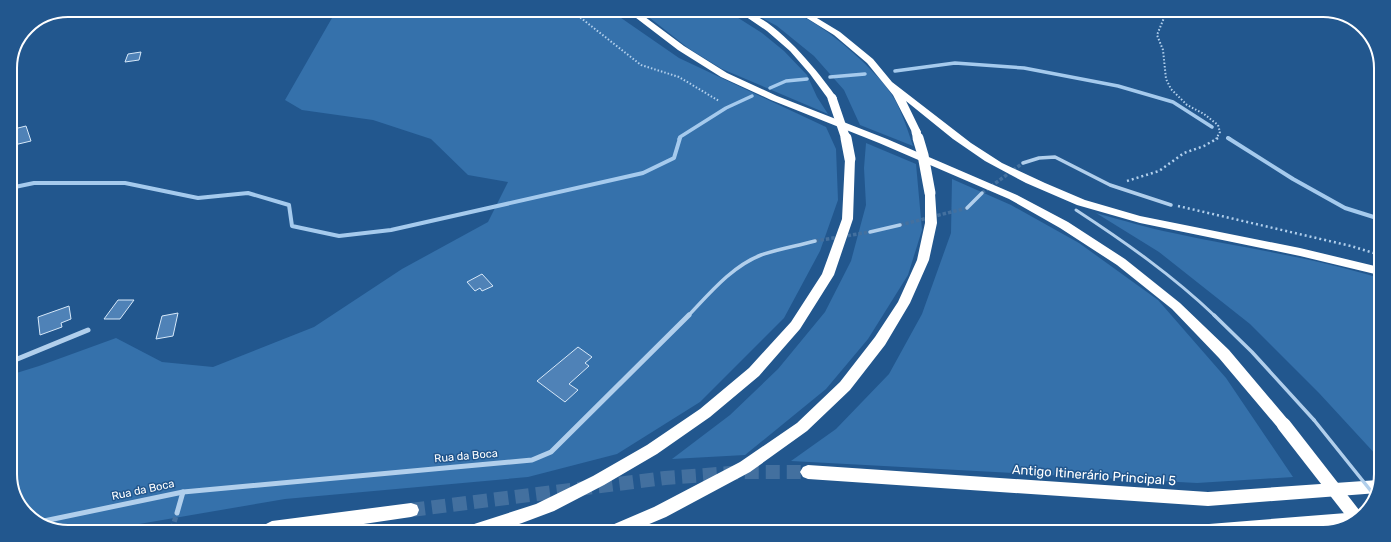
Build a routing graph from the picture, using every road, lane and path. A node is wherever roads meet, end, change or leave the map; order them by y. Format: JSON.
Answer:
{"nodes":[{"id":1,"x":580,"y":17,"type":"edge"},
{"id":2,"x":639,"y":17,"type":"edge"},
{"id":3,"x":751,"y":17,"type":"edge"},
{"id":4,"x":811,"y":17,"type":"edge"},
{"id":5,"x":1164,"y":17,"type":"edge"},
{"id":6,"x":890,"y":84,"type":"junction"},
{"id":7,"x":719,"y":101,"type":"dead end"},
{"id":8,"x":1023,"y":163,"type":"tunnel mouth"},
{"id":9,"x":1110,"y":186,"type":"junction"},
{"id":10,"x":982,"y":193,"type":"tunnel mouth"},
{"id":11,"x":1171,"y":204,"type":"joint"},
{"id":12,"x":966,"y":208,"type":"tunnel mouth"},
{"id":13,"x":1076,"y":210,"type":"dead end"},
{"id":14,"x":900,"y":224,"type":"tunnel mouth"},
{"id":15,"x":870,"y":232,"type":"tunnel mouth"},
{"id":16,"x":815,"y":240,"type":"tunnel mouth"},
{"id":17,"x":1374,"y":253,"type":"edge"},
{"id":18,"x":1374,"y":270,"type":"edge"},
{"id":19,"x":88,"y":330,"type":"dead end"},
{"id":20,"x":17,"y":359,"type":"edge"},
{"id":21,"x":808,"y":472,"type":"tunnel mouth"},
{"id":22,"x":1372,"y":487,"type":"edge"},
{"id":23,"x":1371,"y":491,"type":"edge"},
{"id":24,"x":183,"y":492,"type":"junction"},
{"id":25,"x":411,"y":510,"type":"tunnel mouth"},
{"id":26,"x":178,"y":514,"type":"tunnel mouth"},
{"id":27,"x":1355,"y":514,"type":"edge"},
{"id":28,"x":46,"y":520,"type":"edge"},
{"id":29,"x":1346,"y":520,"type":"edge"},
{"id":30,"x":301,"y":525,"type":"edge"},
{"id":31,"x":492,"y":525,"type":"edge"},
{"id":32,"x":630,"y":525,"type":"edge"},
{"id":33,"x":1288,"y":525,"type":"edge"}],
"edges":[{"from":1,"to":7,"type":"path"},
{"from":2,"to":27,"type":"highway","bridge":true},
{"from":3,"to":31,"type":"highway","bridge":true},
{"from":4,"to":6,"type":"highway"},
{"from":5,"to":9,"type":"path"},
{"from":6,"to":18,"type":"highway"},
{"from":6,"to":32,"type":"highway","bridge":true},
{"from":8,"to":9,"type":"street"},
{"from":9,"to":11,"type":"street"},
{"from":10,"to":12,"type":"street"},
{"from":11,"to":17,"type":"path"},
{"from":13,"to":23,"type":"lane","bridge":true},
{"from":14,"to":15,"type":"street"},
{"from":16,"to":24,"type":"street","name":"Rua da Boca"},
{"from":19,"to":20,"type":"street"},
{"from":21,"to":22,"type":"highway","name":"Antigo Itinerário Principal 5"},
{"from":24,"to":26,"type":"street"},
{"from":24,"to":28,"type":"street","name":"Rua da Boca"},
{"from":25,"to":30,"type":"highway"},
{"from":29,"to":33,"type":"highway"}]}
